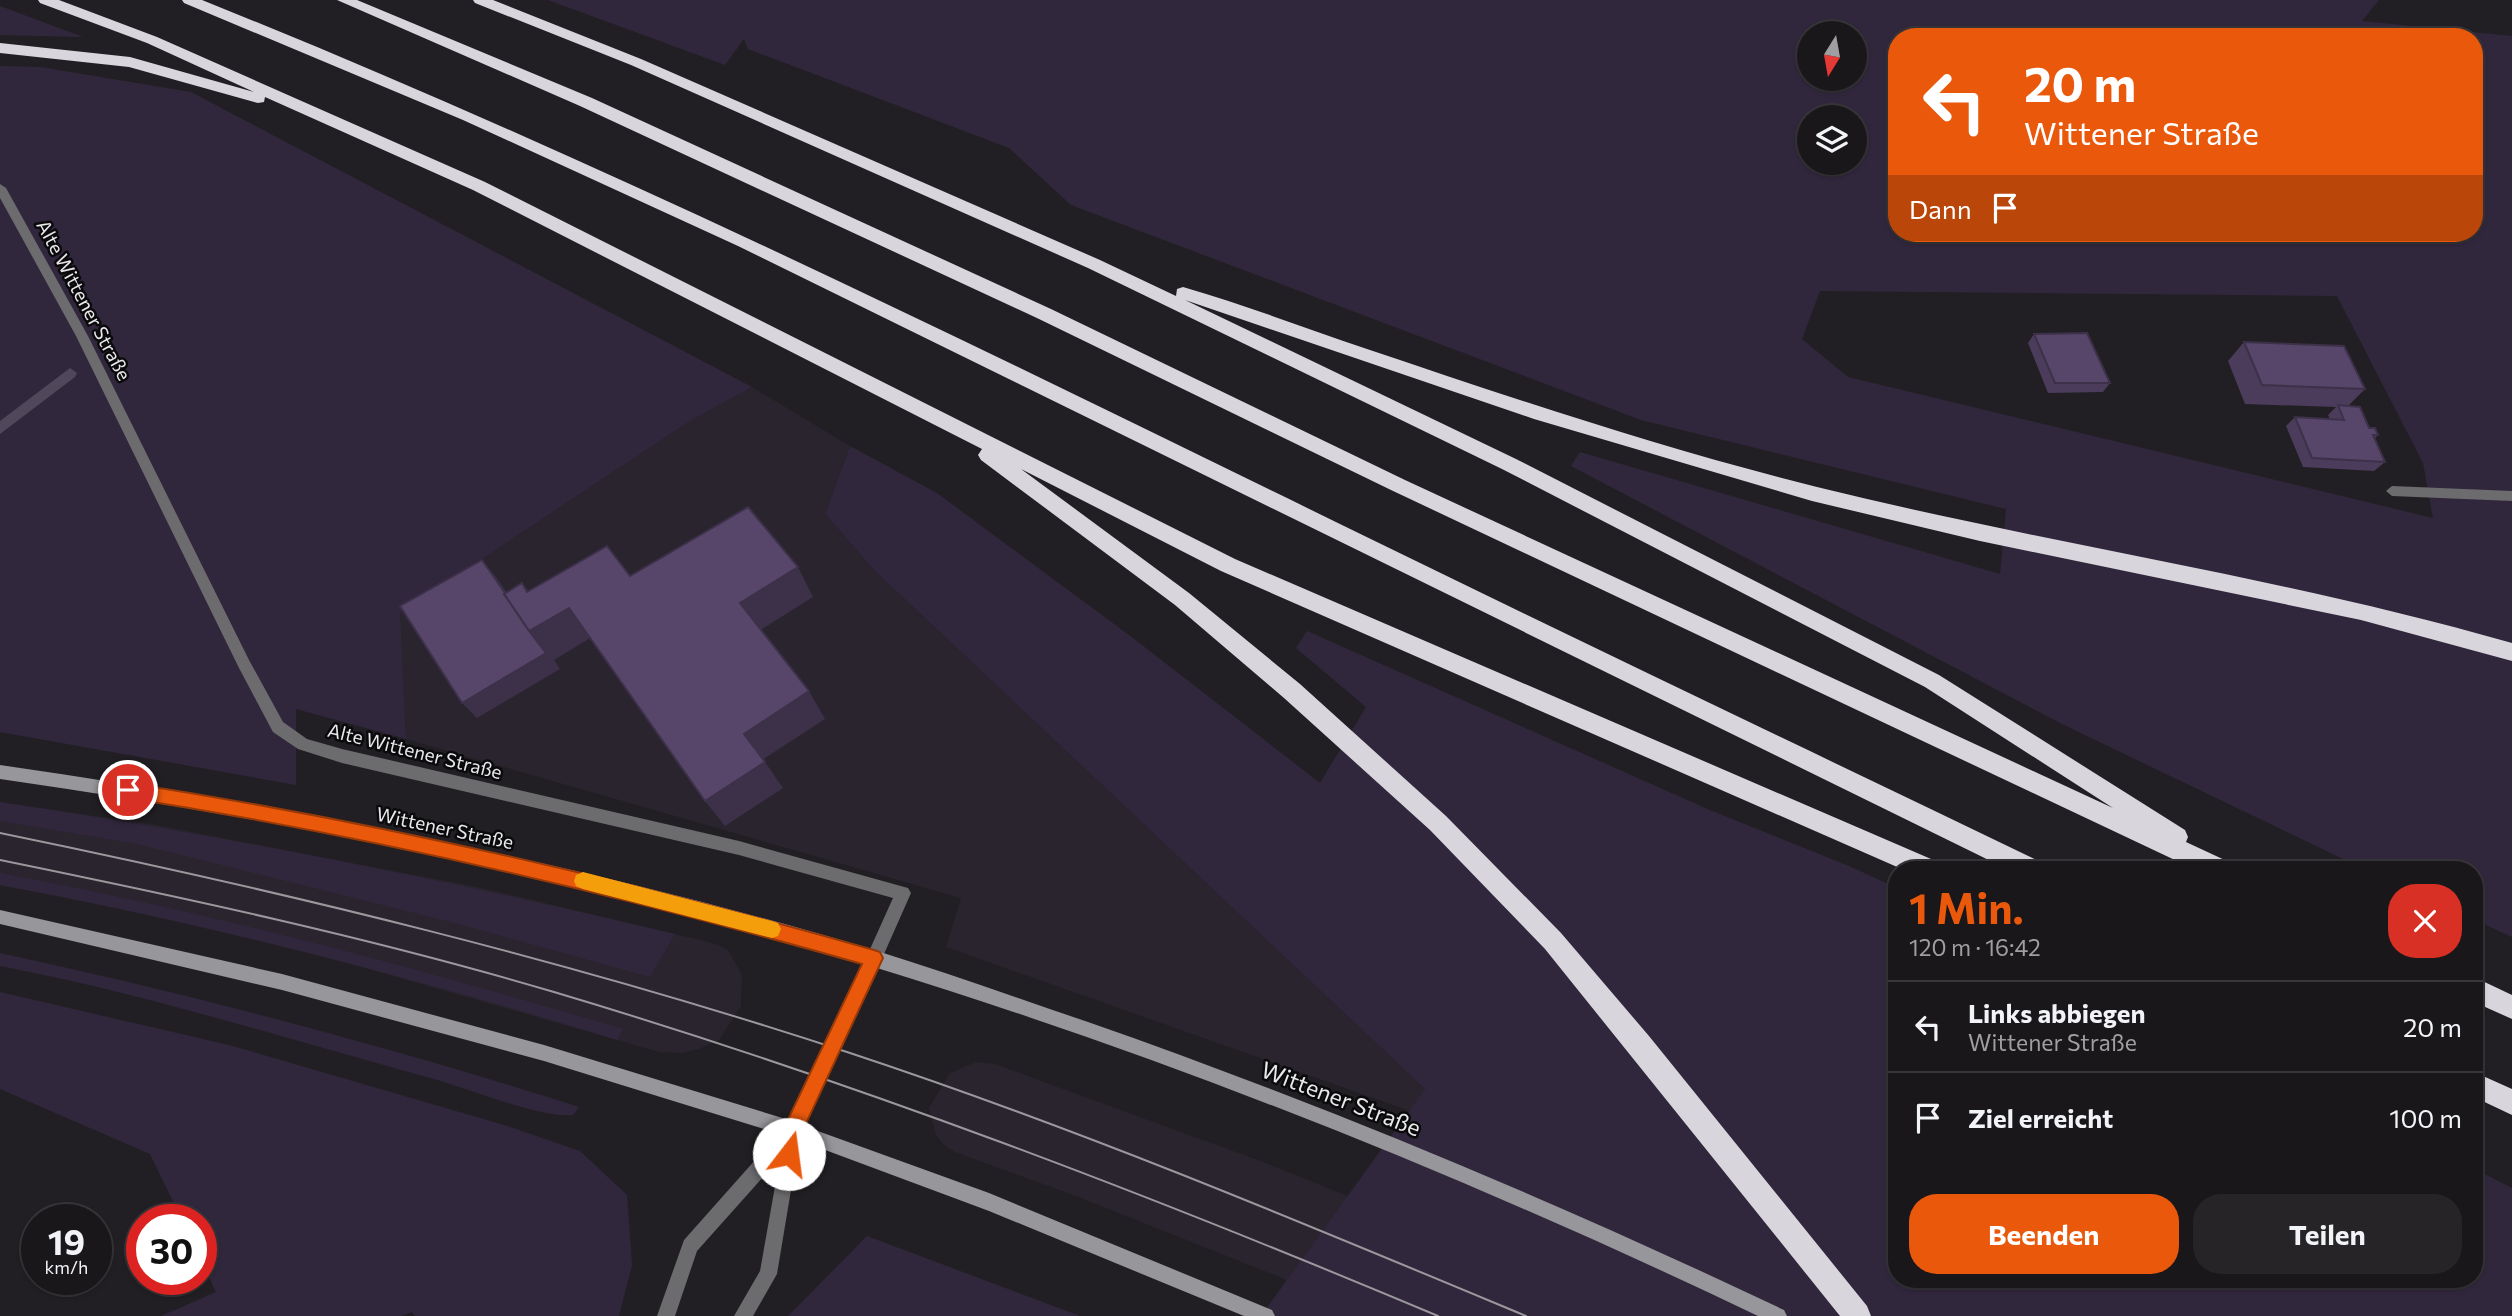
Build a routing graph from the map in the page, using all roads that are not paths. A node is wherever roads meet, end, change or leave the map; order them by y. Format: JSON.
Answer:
{"nodes":[{"id":1,"x":45,"y":0,"type":"edge"},
{"id":2,"x":189,"y":0,"type":"edge"},
{"id":3,"x":344,"y":0,"type":"edge"},
{"id":4,"x":480,"y":0,"type":"edge"},
{"id":5,"x":0,"y":48,"type":"edge"},
{"id":6,"x":335,"y":120,"type":"junction"},
{"id":7,"x":0,"y":188,"type":"edge"},
{"id":8,"x":1094,"y":264,"type":"junction"},
{"id":9,"x":941,"y":420,"type":"junction"},
{"id":10,"x":2392,"y":491,"type":"dead end"},
{"id":11,"x":2512,"y":496,"type":"edge"},
{"id":12,"x":2512,"y":652,"type":"edge"},
{"id":13,"x":0,"y":772,"type":"edge"},
{"id":14,"x":1909,"y":861,"type":"edge"},
{"id":15,"x":2014,"y":861,"type":"edge"},
{"id":16,"x":2202,"y":861,"type":"edge"},
{"id":17,"x":2215,"y":861,"type":"edge"},
{"id":18,"x":0,"y":917,"type":"edge"},
{"id":19,"x":874,"y":958,"type":"junction"},
{"id":20,"x":2483,"y":993,"type":"edge"},
{"id":21,"x":2512,"y":1007,"type":"edge"},
{"id":22,"x":2483,"y":1088,"type":"edge"},
{"id":23,"x":2483,"y":1101,"type":"edge"},
{"id":24,"x":2512,"y":1102,"type":"edge"},
{"id":25,"x":2512,"y":1112,"type":"edge"},
{"id":26,"x":793,"y":1130,"type":"junction"},
{"id":27,"x":666,"y":1316,"type":"edge"},
{"id":28,"x":743,"y":1316,"type":"edge"},
{"id":29,"x":1266,"y":1316,"type":"edge"},
{"id":30,"x":1778,"y":1316,"type":"edge"},
{"id":31,"x":1857,"y":1316,"type":"edge"}],
"edges":[{"from":1,"to":6,"type":"highway"},
{"from":2,"to":15,"type":"highway"},
{"from":3,"to":16,"type":"highway"},
{"from":4,"to":8,"type":"highway"},
{"from":5,"to":6,"type":"highway"},
{"from":6,"to":9,"type":"highway"},
{"from":7,"to":19,"type":"street","name":"Alte Wittener Straße"},
{"from":8,"to":12,"type":"highway"},
{"from":8,"to":17,"type":"highway"},
{"from":9,"to":14,"type":"highway"},
{"from":9,"to":31,"type":"highway"},
{"from":10,"to":11,"type":"street"},
{"from":13,"to":19,"type":"main road","name":"Wittener Straße"},
{"from":18,"to":26,"type":"main road"},
{"from":19,"to":26,"type":"main road"},
{"from":19,"to":30,"type":"main road","name":"Wittener Straße"},
{"from":20,"to":21,"type":"highway"},
{"from":22,"to":24,"type":"highway"},
{"from":23,"to":25,"type":"highway"},
{"from":26,"to":27,"type":"street"},
{"from":26,"to":28,"type":"street"},
{"from":26,"to":29,"type":"main road"}]}
